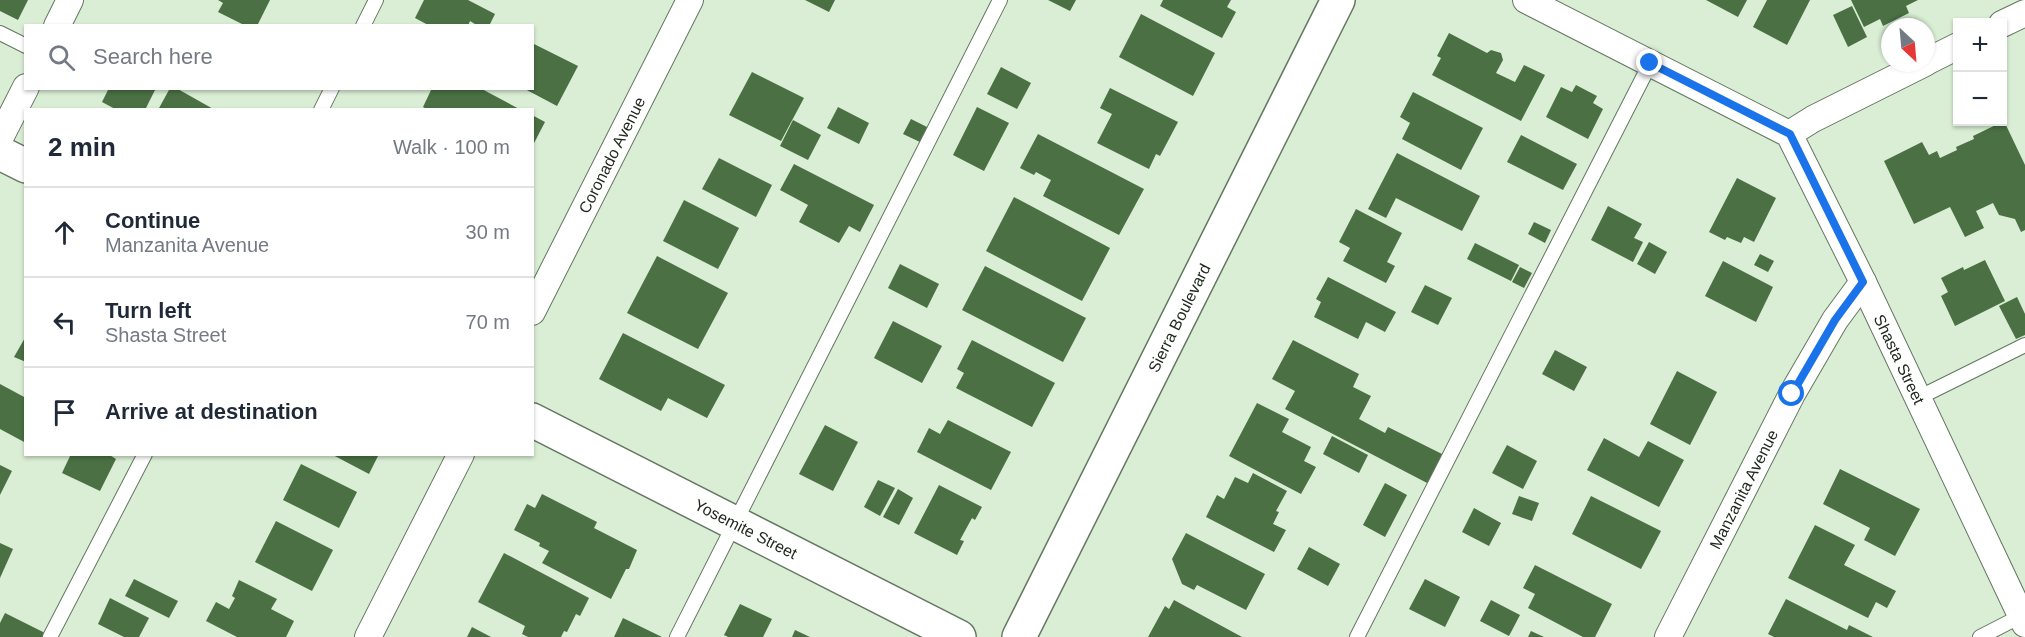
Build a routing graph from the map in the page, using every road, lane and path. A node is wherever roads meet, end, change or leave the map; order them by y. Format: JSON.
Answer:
{"nodes":[{"id":1,"x":70,"y":0,"type":"edge"},
{"id":2,"x":376,"y":0,"type":"edge"},
{"id":3,"x":690,"y":0,"type":"edge"},
{"id":4,"x":1000,"y":0,"type":"edge"},
{"id":5,"x":1338,"y":0,"type":"edge"},
{"id":6,"x":1526,"y":0,"type":"edge"},
{"id":7,"x":2025,"y":13,"type":"edge"},
{"id":8,"x":2007,"y":22,"type":"edge"},
{"id":9,"x":58,"y":24,"type":"edge"},
{"id":10,"x":364,"y":24,"type":"edge"},
{"id":11,"x":0,"y":33,"type":"edge"},
{"id":12,"x":24,"y":44,"type":"edge"},
{"id":13,"x":1953,"y":49,"type":"edge"},
{"id":14,"x":1935,"y":58,"type":"edge"},
{"id":15,"x":1650,"y":63,"type":"junction"},
{"id":16,"x":1907,"y":72,"type":"edge"},
{"id":17,"x":24,"y":90,"type":"edge"},
{"id":18,"x":331,"y":90,"type":"edge"},
{"id":19,"x":322,"y":108,"type":"edge"},
{"id":20,"x":1790,"y":134,"type":"junction"},
{"id":21,"x":0,"y":138,"type":"edge"},
{"id":22,"x":0,"y":153,"type":"edge"},
{"id":23,"x":24,"y":165,"type":"edge"},
{"id":24,"x":1863,"y":282,"type":"junction"},
{"id":25,"x":534,"y":308,"type":"edge"},
{"id":26,"x":2025,"y":345,"type":"edge"},
{"id":27,"x":1918,"y":398,"type":"junction"},
{"id":28,"x":534,"y":421,"type":"edge"},
{"id":29,"x":144,"y":456,"type":"edge"},
{"id":30,"x":460,"y":456,"type":"edge"},
{"id":31,"x":734,"y":524,"type":"junction"},
{"id":32,"x":2023,"y":620,"type":"edge"},
{"id":33,"x":50,"y":637,"type":"edge"},
{"id":34,"x":368,"y":637,"type":"edge"},
{"id":35,"x":677,"y":637,"type":"edge"},
{"id":36,"x":959,"y":637,"type":"edge"},
{"id":37,"x":1019,"y":637,"type":"edge"},
{"id":38,"x":1357,"y":637,"type":"edge"},
{"id":39,"x":1668,"y":637,"type":"edge"},
{"id":40,"x":1980,"y":637,"type":"edge"}],
"edges":[{"from":1,"to":9,"type":"street"},
{"from":2,"to":10,"type":"lane"},
{"from":3,"to":25,"type":"street","name":"Coronado Avenue"},
{"from":4,"to":31,"type":"lane"},
{"from":5,"to":37,"type":"street","name":"Sierra Boulevard"},
{"from":6,"to":15,"type":"street"},
{"from":7,"to":8,"type":"street"},
{"from":11,"to":12,"type":"lane"},
{"from":13,"to":14,"type":"street"},
{"from":15,"to":20,"type":"street"},
{"from":15,"to":38,"type":"lane"},
{"from":16,"to":20,"type":"street"},
{"from":17,"to":21,"type":"street"},
{"from":18,"to":19,"type":"lane"},
{"from":20,"to":24,"type":"street","name":"Shasta Street"},
{"from":22,"to":23,"type":"street"},
{"from":24,"to":27,"type":"street","name":"Shasta Street"},
{"from":24,"to":39,"type":"street","name":"Manzanita Avenue"},
{"from":26,"to":27,"type":"lane"},
{"from":27,"to":32,"type":"street","name":"Shasta Street"},
{"from":28,"to":31,"type":"street","name":"Yosemite Street"},
{"from":29,"to":33,"type":"lane"},
{"from":30,"to":34,"type":"street"},
{"from":31,"to":35,"type":"lane"},
{"from":31,"to":36,"type":"street","name":"Yosemite Street"},
{"from":32,"to":40,"type":"lane"}]}
